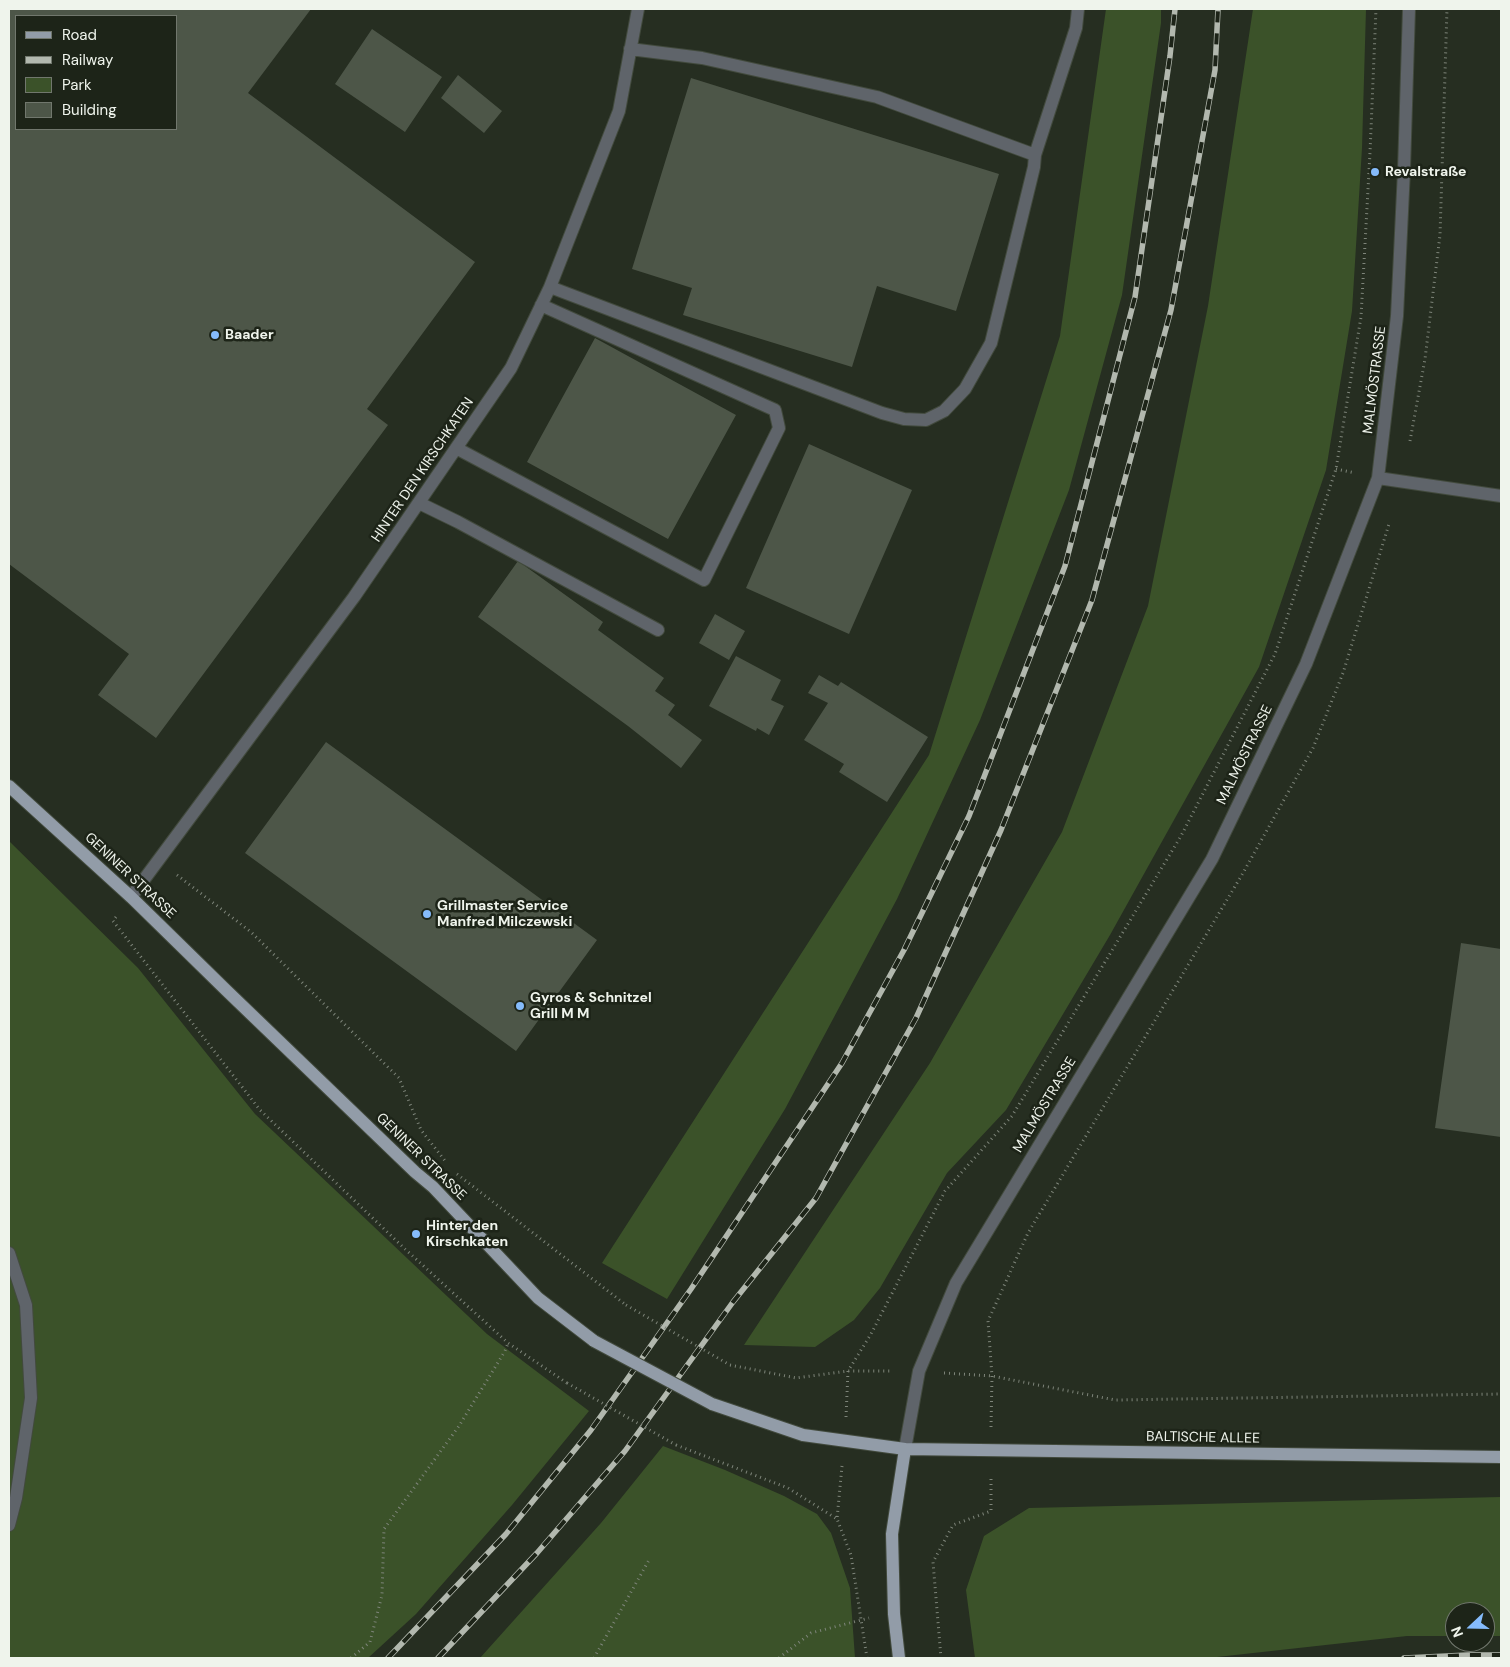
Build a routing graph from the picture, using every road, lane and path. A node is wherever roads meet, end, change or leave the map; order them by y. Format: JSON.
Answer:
{"nodes":[{"id":1,"x":638,"y":9,"type":"edge"},
{"id":2,"x":1078,"y":9,"type":"edge"},
{"id":3,"x":1376,"y":9,"type":"edge"},
{"id":4,"x":1409,"y":9,"type":"edge"},
{"id":5,"x":630,"y":49,"type":"junction"},
{"id":6,"x":1035,"y":155,"type":"junction"},
{"id":7,"x":550,"y":287,"type":"junction"},
{"id":8,"x":541,"y":305,"type":"junction"},
{"id":9,"x":456,"y":448,"type":"junction"},
{"id":10,"x":1378,"y":478,"type":"junction"},
{"id":11,"x":1501,"y":496,"type":"edge"},
{"id":12,"x":419,"y":503,"type":"junction"},
{"id":13,"x":658,"y":630,"type":"dead end"},
{"id":14,"x":9,"y":786,"type":"edge"},
{"id":15,"x":158,"y":861,"type":"junction"},
{"id":16,"x":131,"y":897,"type":"junction"},
{"id":17,"x":449,"y":1167,"type":"dead end"},
{"id":18,"x":457,"y":1173,"type":"dead end"},
{"id":19,"x":9,"y":1253,"type":"edge"},
{"id":20,"x":508,"y":1343,"type":"junction"},
{"id":21,"x":1501,"y":1394,"type":"edge"},
{"id":22,"x":905,"y":1450,"type":"junction"},
{"id":23,"x":990,"y":1451,"type":"junction"},
{"id":24,"x":1501,"y":1457,"type":"edge"},
{"id":25,"x":9,"y":1526,"type":"edge"},
{"id":26,"x":648,"y":1560,"type":"dead end"},
{"id":27,"x":894,"y":1614,"type":"junction"},
{"id":28,"x":862,"y":1620,"type":"junction"},
{"id":29,"x":351,"y":1658,"type":"edge"},
{"id":30,"x":594,"y":1658,"type":"edge"},
{"id":31,"x":779,"y":1658,"type":"edge"},
{"id":32,"x":867,"y":1658,"type":"edge"},
{"id":33,"x":899,"y":1658,"type":"edge"},
{"id":34,"x":941,"y":1658,"type":"edge"}],
"edges":[{"from":1,"to":5,"type":"street","name":"HINTER DEN KIRSCHKATEN"},
{"from":2,"to":6,"type":"street"},
{"from":3,"to":18,"type":"path","bridge":true},
{"from":4,"to":10,"type":"street","name":"MALMÖSTRASSE"},
{"from":5,"to":6,"type":"street"},
{"from":5,"to":7,"type":"street","name":"HINTER DEN KIRSCHKATEN"},
{"from":6,"to":7,"type":"street"},
{"from":7,"to":8,"type":"street","name":"HINTER DEN KIRSCHKATEN"},
{"from":8,"to":9,"type":"street","name":"HINTER DEN KIRSCHKATEN"},
{"from":8,"to":9,"type":"street"},
{"from":9,"to":12,"type":"street","name":"HINTER DEN KIRSCHKATEN"},
{"from":10,"to":11,"type":"street"},
{"from":10,"to":22,"type":"street","name":"MALMÖSTRASSE"},
{"from":12,"to":13,"type":"street"},
{"from":12,"to":15,"type":"street","name":"HINTER DEN KIRSCHKATEN"},
{"from":14,"to":16,"type":"main road","name":"GENINER STRASSE"},
{"from":15,"to":16,"type":"street","name":"HINTER DEN KIRSCHKATEN"},
{"from":15,"to":17,"type":"path"},
{"from":16,"to":20,"type":"path"},
{"from":16,"to":22,"type":"main road","name":"GENINER STRASSE","bridge":true},
{"from":19,"to":25,"type":"street"},
{"from":20,"to":28,"type":"path","bridge":true},
{"from":20,"to":29,"type":"path"},
{"from":21,"to":23,"type":"path"},
{"from":22,"to":23,"type":"main road","name":"BALTISCHE ALLEE"},
{"from":22,"to":27,"type":"main road"},
{"from":23,"to":24,"type":"main road","name":"BALTISCHE ALLEE"},
{"from":23,"to":34,"type":"path"},
{"from":26,"to":30,"type":"path"},
{"from":27,"to":28,"type":"path"},
{"from":27,"to":33,"type":"main road"},
{"from":28,"to":31,"type":"path"},
{"from":28,"to":32,"type":"path"}]}
